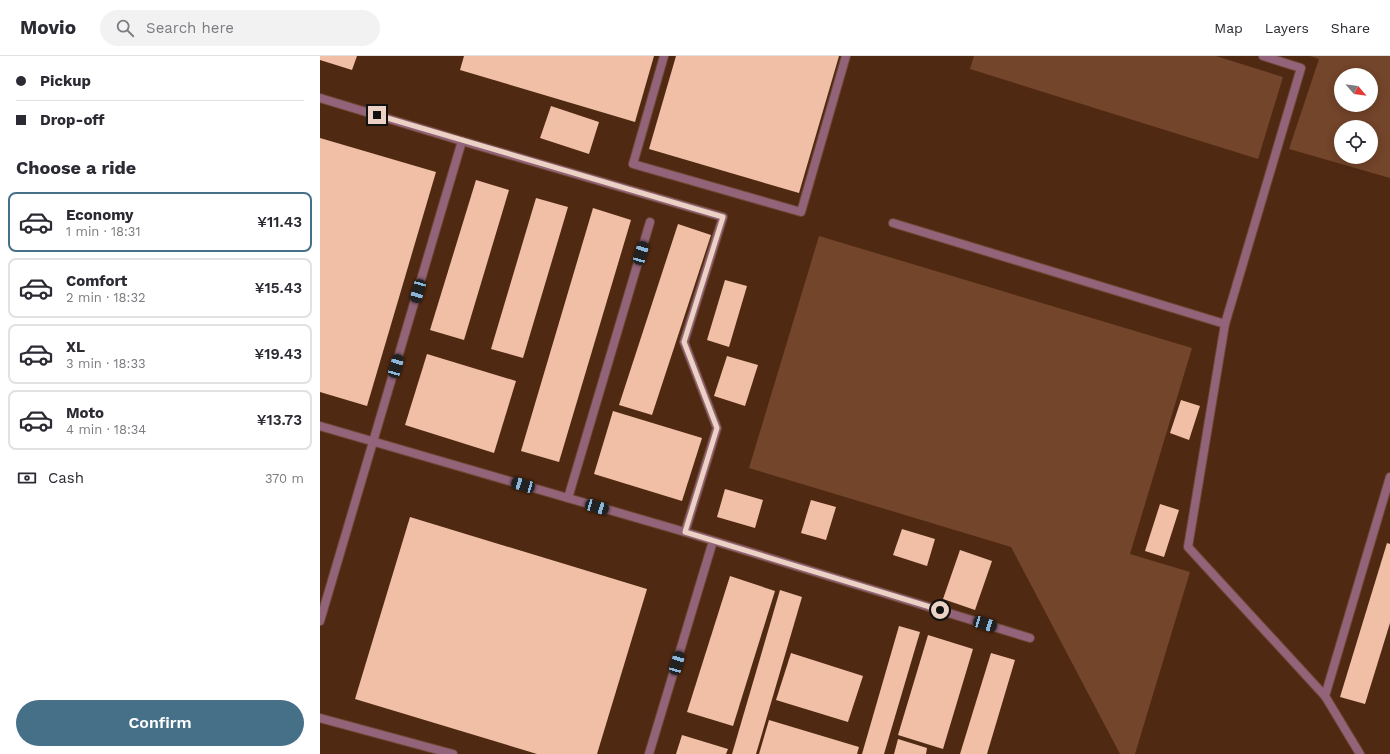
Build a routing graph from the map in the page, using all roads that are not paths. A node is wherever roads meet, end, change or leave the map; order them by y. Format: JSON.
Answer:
{"nodes":[{"id":1,"x":664,"y":56,"type":"edge"},
{"id":2,"x":846,"y":56,"type":"edge"},
{"id":3,"x":1263,"y":56,"type":"edge"},
{"id":4,"x":320,"y":98,"type":"edge"},
{"id":5,"x":462,"y":141,"type":"junction"},
{"id":6,"x":650,"y":222,"type":"dead end"},
{"id":7,"x":893,"y":223,"type":"dead end"},
{"id":8,"x":1225,"y":324,"type":"junction"},
{"id":9,"x":320,"y":426,"type":"edge"},
{"id":10,"x":374,"y":442,"type":"junction"},
{"id":11,"x":1390,"y":477,"type":"edge"},
{"id":12,"x":568,"y":498,"type":"junction"},
{"id":13,"x":685,"y":532,"type":"junction"},
{"id":14,"x":713,"y":541,"type":"junction"},
{"id":15,"x":320,"y":621,"type":"edge"},
{"id":16,"x":1030,"y":638,"type":"dead end"},
{"id":17,"x":1325,"y":696,"type":"junction"},
{"id":18,"x":320,"y":718,"type":"edge"},
{"id":19,"x":453,"y":754,"type":"edge"},
{"id":20,"x":649,"y":754,"type":"edge"},
{"id":21,"x":1360,"y":754,"type":"edge"}],
"edges":[{"from":1,"to":2,"type":"lane"},
{"from":3,"to":8,"type":"lane"},
{"from":4,"to":5,"type":"lane"},
{"from":5,"to":10,"type":"lane"},
{"from":5,"to":13,"type":"lane"},
{"from":6,"to":12,"type":"lane"},
{"from":7,"to":8,"type":"lane"},
{"from":8,"to":17,"type":"lane"},
{"from":9,"to":10,"type":"lane"},
{"from":10,"to":12,"type":"lane"},
{"from":10,"to":15,"type":"lane"},
{"from":11,"to":17,"type":"lane"},
{"from":12,"to":13,"type":"lane"},
{"from":13,"to":14,"type":"lane"},
{"from":14,"to":16,"type":"lane"},
{"from":14,"to":20,"type":"lane"},
{"from":17,"to":21,"type":"lane"},
{"from":18,"to":19,"type":"lane"}]}
